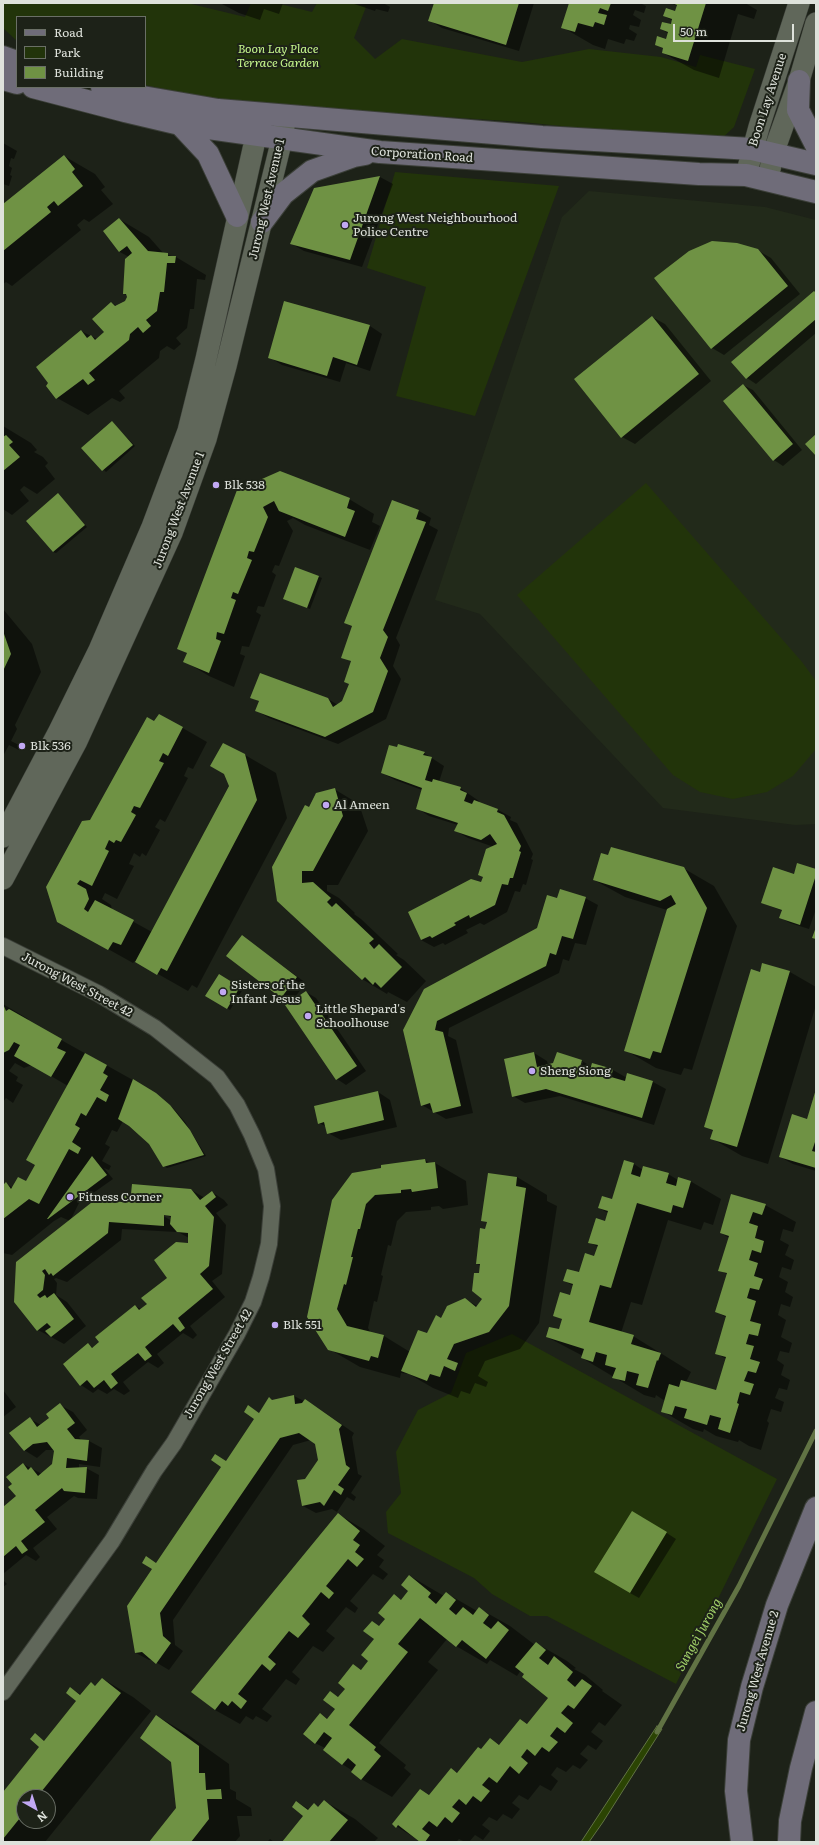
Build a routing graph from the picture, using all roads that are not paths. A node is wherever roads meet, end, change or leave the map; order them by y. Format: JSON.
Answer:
{"nodes":[{"id":1,"x":799,"y":3,"type":"edge"},
{"id":2,"x":816,"y":23,"type":"edge"},
{"id":3,"x":3,"y":57,"type":"edge"},
{"id":4,"x":16,"y":62,"type":"edge"},
{"id":5,"x":3,"y":79,"type":"edge"},
{"id":6,"x":799,"y":81,"type":"junction"},
{"id":7,"x":16,"y":83,"type":"edge"},
{"id":8,"x":36,"y":88,"type":"edge"},
{"id":9,"x":106,"y":88,"type":"edge"},
{"id":10,"x":261,"y":114,"type":"junction"},
{"id":11,"x":285,"y":116,"type":"junction"},
{"id":12,"x":180,"y":124,"type":"junction"},
{"id":13,"x":257,"y":135,"type":"junction"},
{"id":14,"x":282,"y":139,"type":"junction"},
{"id":15,"x":816,"y":145,"type":"edge"},
{"id":16,"x":380,"y":152,"type":"junction"},
{"id":17,"x":762,"y":152,"type":"junction"},
{"id":18,"x":816,"y":164,"type":"edge"},
{"id":19,"x":746,"y":175,"type":"junction"},
{"id":20,"x":768,"y":180,"type":"junction"},
{"id":21,"x":816,"y":192,"type":"edge"},
{"id":22,"x":237,"y":216,"type":"junction"},
{"id":23,"x":262,"y":222,"type":"junction"},
{"id":24,"x":3,"y":837,"type":"edge"},
{"id":25,"x":3,"y":879,"type":"edge"},
{"id":26,"x":4,"y":945,"type":"edge"},
{"id":27,"x":816,"y":1508,"type":"edge"},
{"id":28,"x":3,"y":1692,"type":"edge"},
{"id":29,"x":816,"y":1712,"type":"edge"},
{"id":30,"x":742,"y":1842,"type":"edge"},
{"id":31,"x":789,"y":1842,"type":"edge"}],
"edges":[{"from":1,"to":17,"type":"street","name":"Boon Lay Avenue"},
{"from":2,"to":6,"type":"street","name":"Boon Lay Avenue"},
{"from":3,"to":4,"type":"main road"},
{"from":5,"to":7,"type":"main road"},
{"from":6,"to":15,"type":"main road"},
{"from":6,"to":17,"type":"street","name":"Boon Lay Avenue"},
{"from":8,"to":12,"type":"main road","name":"Corporation Road"},
{"from":9,"to":10,"type":"main road"},
{"from":10,"to":11,"type":"main road"},
{"from":10,"to":13,"type":"street","name":"Jurong West Avenue 1"},
{"from":11,"to":14,"type":"street","name":"Jurong West Avenue 1"},
{"from":11,"to":17,"type":"main road"},
{"from":12,"to":13,"type":"main road","name":"Corporation Road"},
{"from":12,"to":22,"type":"main road"},
{"from":13,"to":14,"type":"main road","name":"Corporation Road"},
{"from":13,"to":22,"type":"street","name":"Jurong West Avenue 1"},
{"from":14,"to":16,"type":"main road","name":"Corporation Road"},
{"from":14,"to":23,"type":"street","name":"Jurong West Avenue 1"},
{"from":16,"to":19,"type":"main road","name":"Corporation Road"},
{"from":16,"to":23,"type":"main road"},
{"from":17,"to":18,"type":"main road"},
{"from":17,"to":19,"type":"street","name":"Boon Lay Avenue"},
{"from":17,"to":20,"type":"street","name":"Boon Lay Avenue"},
{"from":19,"to":20,"type":"main road","name":"Corporation Road"},
{"from":20,"to":21,"type":"main road","name":"Corporation Road"},
{"from":22,"to":24,"type":"street","name":"Jurong West Avenue 1"},
{"from":23,"to":25,"type":"street","name":"Jurong West Avenue 1"},
{"from":26,"to":28,"type":"street","name":"Jurong West Street 42"},
{"from":27,"to":30,"type":"main road","name":"Jurong West Avenue 2"},
{"from":29,"to":31,"type":"main road"}]}
